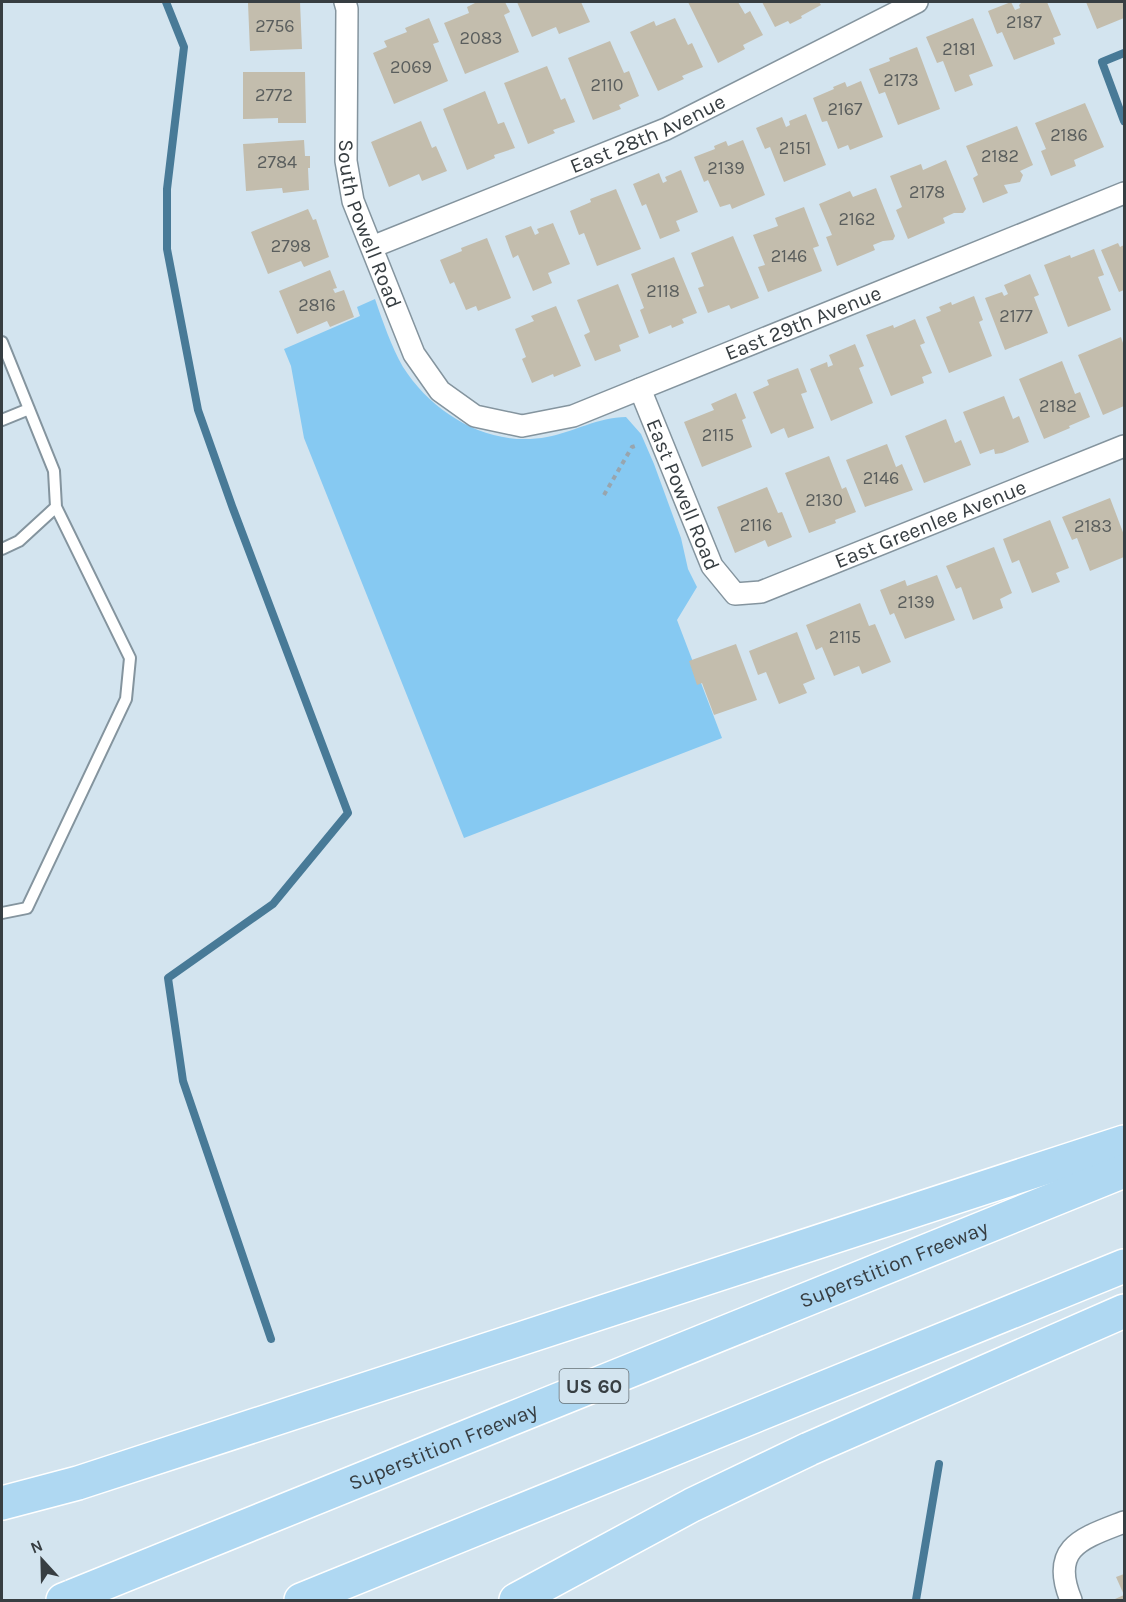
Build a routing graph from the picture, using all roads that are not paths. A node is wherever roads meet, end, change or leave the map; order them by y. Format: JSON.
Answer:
{"nodes":[{"id":1,"x":917,"y":2,"type":"edge"},
{"id":2,"x":352,"y":4,"type":"edge"},
{"id":3,"x":1125,"y":193,"type":"edge"},
{"id":4,"x":372,"y":247,"type":"junction"},
{"id":5,"x":2,"y":342,"type":"edge"},
{"id":6,"x":640,"y":389,"type":"junction"},
{"id":7,"x":29,"y":409,"type":"junction"},
{"id":8,"x":475,"y":416,"type":"joint"},
{"id":9,"x":2,"y":420,"type":"edge"},
{"id":10,"x":1125,"y":446,"type":"edge"},
{"id":11,"x":56,"y":507,"type":"junction"},
{"id":12,"x":2,"y":549,"type":"edge"},
{"id":13,"x":735,"y":594,"type":"joint"},
{"id":14,"x":2,"y":913,"type":"edge"},
{"id":15,"x":1125,"y":1142,"type":"edge"},
{"id":16,"x":1125,"y":1172,"type":"edge"},
{"id":17,"x":1125,"y":1266,"type":"edge"},
{"id":18,"x":1125,"y":1311,"type":"edge"},
{"id":19,"x":2,"y":1503,"type":"edge"},
{"id":20,"x":1125,"y":1522,"type":"edge"},
{"id":21,"x":63,"y":1600,"type":"edge"},
{"id":22,"x":301,"y":1600,"type":"edge"},
{"id":23,"x":516,"y":1600,"type":"edge"},
{"id":24,"x":1071,"y":1600,"type":"edge"}],
"edges":[{"from":1,"to":4,"type":"street","name":"East 28th Avenue"},
{"from":2,"to":4,"type":"street","name":"South Powell Road"},
{"from":3,"to":6,"type":"street","name":"East 29th Avenue"},
{"from":4,"to":8,"type":"street","name":"South Powell Road"},
{"from":5,"to":7,"type":"lane"},
{"from":6,"to":8,"type":"street","name":"East 29th Avenue"},
{"from":6,"to":13,"type":"street","name":"East Powell Road"},
{"from":7,"to":9,"type":"lane"},
{"from":7,"to":11,"type":"lane"},
{"from":10,"to":13,"type":"street","name":"East Greenlee Avenue"},
{"from":11,"to":12,"type":"lane"},
{"from":11,"to":14,"type":"lane"},
{"from":15,"to":19,"type":"highway"},
{"from":16,"to":21,"type":"highway","name":"Superstition Freeway","number":"US 60"},
{"from":17,"to":22,"type":"highway"},
{"from":18,"to":23,"type":"highway"},
{"from":20,"to":24,"type":"street"}]}
